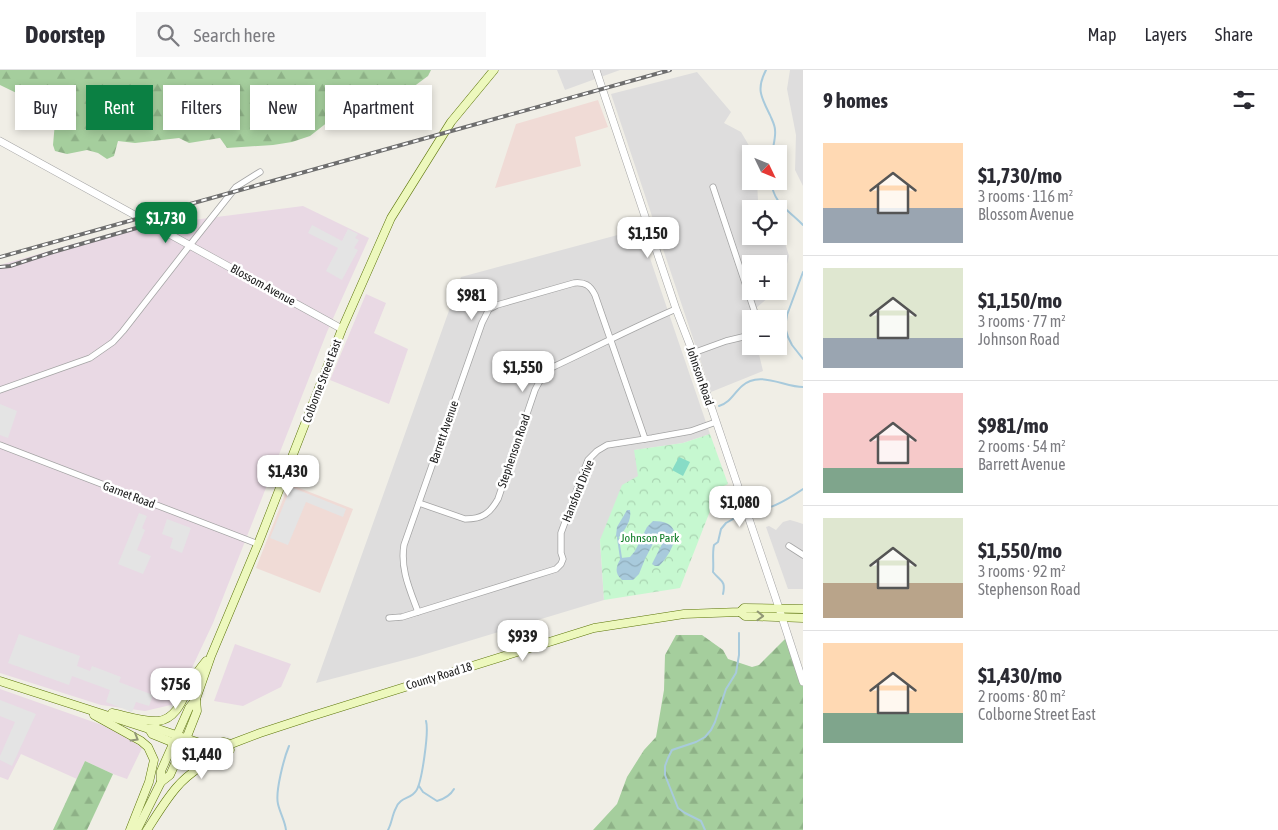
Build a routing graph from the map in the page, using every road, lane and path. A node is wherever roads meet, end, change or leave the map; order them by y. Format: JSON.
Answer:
{"nodes":[{"id":1,"x":494,"y":70,"type":"edge"},
{"id":2,"x":596,"y":70,"type":"edge"},
{"id":3,"x":0,"y":141,"type":"edge"},
{"id":4,"x":260,"y":172,"type":"dead end"},
{"id":5,"x":713,"y":186,"type":"dead end"},
{"id":6,"x":190,"y":245,"type":"junction"},
{"id":7,"x":676,"y":309,"type":"junction"},
{"id":8,"x":755,"y":310,"type":"edge"},
{"id":9,"x":342,"y":329,"type":"junction"},
{"id":10,"x":742,"y":337,"type":"edge"},
{"id":11,"x":611,"y":340,"type":"junction"},
{"id":12,"x":692,"y":353,"type":"junction"},
{"id":13,"x":0,"y":390,"type":"edge"},
{"id":14,"x":716,"y":422,"type":"junction"},
{"id":15,"x":645,"y":439,"type":"junction"},
{"id":16,"x":0,"y":445,"type":"edge"},
{"id":17,"x":419,"y":503,"type":"junction"},
{"id":18,"x":258,"y":544,"type":"junction"},
{"id":19,"x":789,"y":546,"type":"dead end"},
{"id":20,"x":803,"y":555,"type":"edge"},
{"id":21,"x":779,"y":608,"type":"junction"},
{"id":22,"x":803,"y":609,"type":"edge"},
{"id":23,"x":418,"y":612,"type":"junction"},
{"id":24,"x":740,"y":612,"type":"junction"},
{"id":25,"x":782,"y":617,"type":"junction"},
{"id":26,"x":388,"y":618,"type":"dead end"},
{"id":27,"x":803,"y":618,"type":"edge"},
{"id":28,"x":210,"y":656,"type":"junction"},
{"id":29,"x":0,"y":681,"type":"edge"},
{"id":30,"x":803,"y":682,"type":"edge"},
{"id":31,"x":196,"y":699,"type":"junction"},
{"id":32,"x":77,"y":706,"type":"junction"},
{"id":33,"x":264,"y":731,"type":"junction"},
{"id":34,"x":186,"y":738,"type":"junction"},
{"id":35,"x":175,"y":739,"type":"junction"},
{"id":36,"x":231,"y":744,"type":"junction"},
{"id":37,"x":182,"y":746,"type":"junction"},
{"id":38,"x":161,"y":782,"type":"junction"},
{"id":39,"x":130,"y":830,"type":"edge"},
{"id":40,"x":138,"y":830,"type":"edge"},
{"id":41,"x":147,"y":830,"type":"edge"}],
"edges":[{"from":1,"to":9,"type":"main road","name":"Colborne Street East"},
{"from":2,"to":7,"type":"street","name":"Johnson Road"},
{"from":3,"to":6,"type":"street","name":"Blossom Avenue"},
{"from":4,"to":6,"type":"street"},
{"from":5,"to":8,"type":"street"},
{"from":6,"to":9,"type":"street","name":"Blossom Avenue"},
{"from":6,"to":13,"type":"street"},
{"from":7,"to":11,"type":"street","name":"Stephenson Road"},
{"from":7,"to":12,"type":"street","name":"Johnson Road"},
{"from":9,"to":18,"type":"main road","name":"Colborne Street East"},
{"from":10,"to":12,"type":"street"},
{"from":11,"to":15,"type":"street","name":"Barrett Avenue"},
{"from":11,"to":17,"type":"street","name":"Stephenson Road"},
{"from":11,"to":17,"type":"street","name":"Barrett Avenue"},
{"from":12,"to":14,"type":"street","name":"Johnson Road"},
{"from":14,"to":15,"type":"street","name":"Hansford Drive"},
{"from":14,"to":21,"type":"street","name":"Johnson Road"},
{"from":15,"to":23,"type":"street","name":"Hansford Drive"},
{"from":16,"to":18,"type":"street","name":"Garnet Road"},
{"from":17,"to":23,"type":"street","name":"Barrett Avenue"},
{"from":18,"to":28,"type":"main road","name":"Colborne Street East"},
{"from":19,"to":20,"type":"street"},
{"from":21,"to":22,"type":"main road","name":"County Road 18"},
{"from":21,"to":24,"type":"main road","name":"County Road 18"},
{"from":21,"to":25,"type":"street","name":"Johnson Road"},
{"from":23,"to":26,"type":"street","name":"Hansford Drive"},
{"from":24,"to":25,"type":"main road","name":"County Road 18","one_way":true},
{"from":24,"to":33,"type":"main road","name":"County Road 18"},
{"from":25,"to":27,"type":"main road","name":"County Road 18"},
{"from":25,"to":30,"type":"street","name":"Johnson Road"},
{"from":28,"to":31,"type":"main road","name":"Colborne Street East"},
{"from":28,"to":32,"type":"main road"},
{"from":29,"to":32,"type":"main road","name":"County Road 18"},
{"from":31,"to":34,"type":"main road","name":"Colborne Street East"},
{"from":31,"to":35,"type":"main road","name":"Colborne Street East"},
{"from":32,"to":35,"type":"main road","name":"County Road 18"},
{"from":32,"to":39,"type":"main road","one_way":true},
{"from":33,"to":36,"type":"main road","name":"County Road 18"},
{"from":33,"to":41,"type":"main road"},
{"from":34,"to":35,"type":"main road","name":"County Road 18"},
{"from":34,"to":36,"type":"main road","name":"County Road 18"},
{"from":34,"to":37,"type":"main road","name":"Colborne Street East"},
{"from":35,"to":37,"type":"main road","name":"County Road 18"},
{"from":35,"to":38,"type":"main road","name":"Colborne Street East"},
{"from":36,"to":37,"type":"main road","name":"County Road 18"},
{"from":37,"to":38,"type":"main road","name":"Colborne Street East"},
{"from":38,"to":40,"type":"main road","name":"Colborne Street East"}]}
